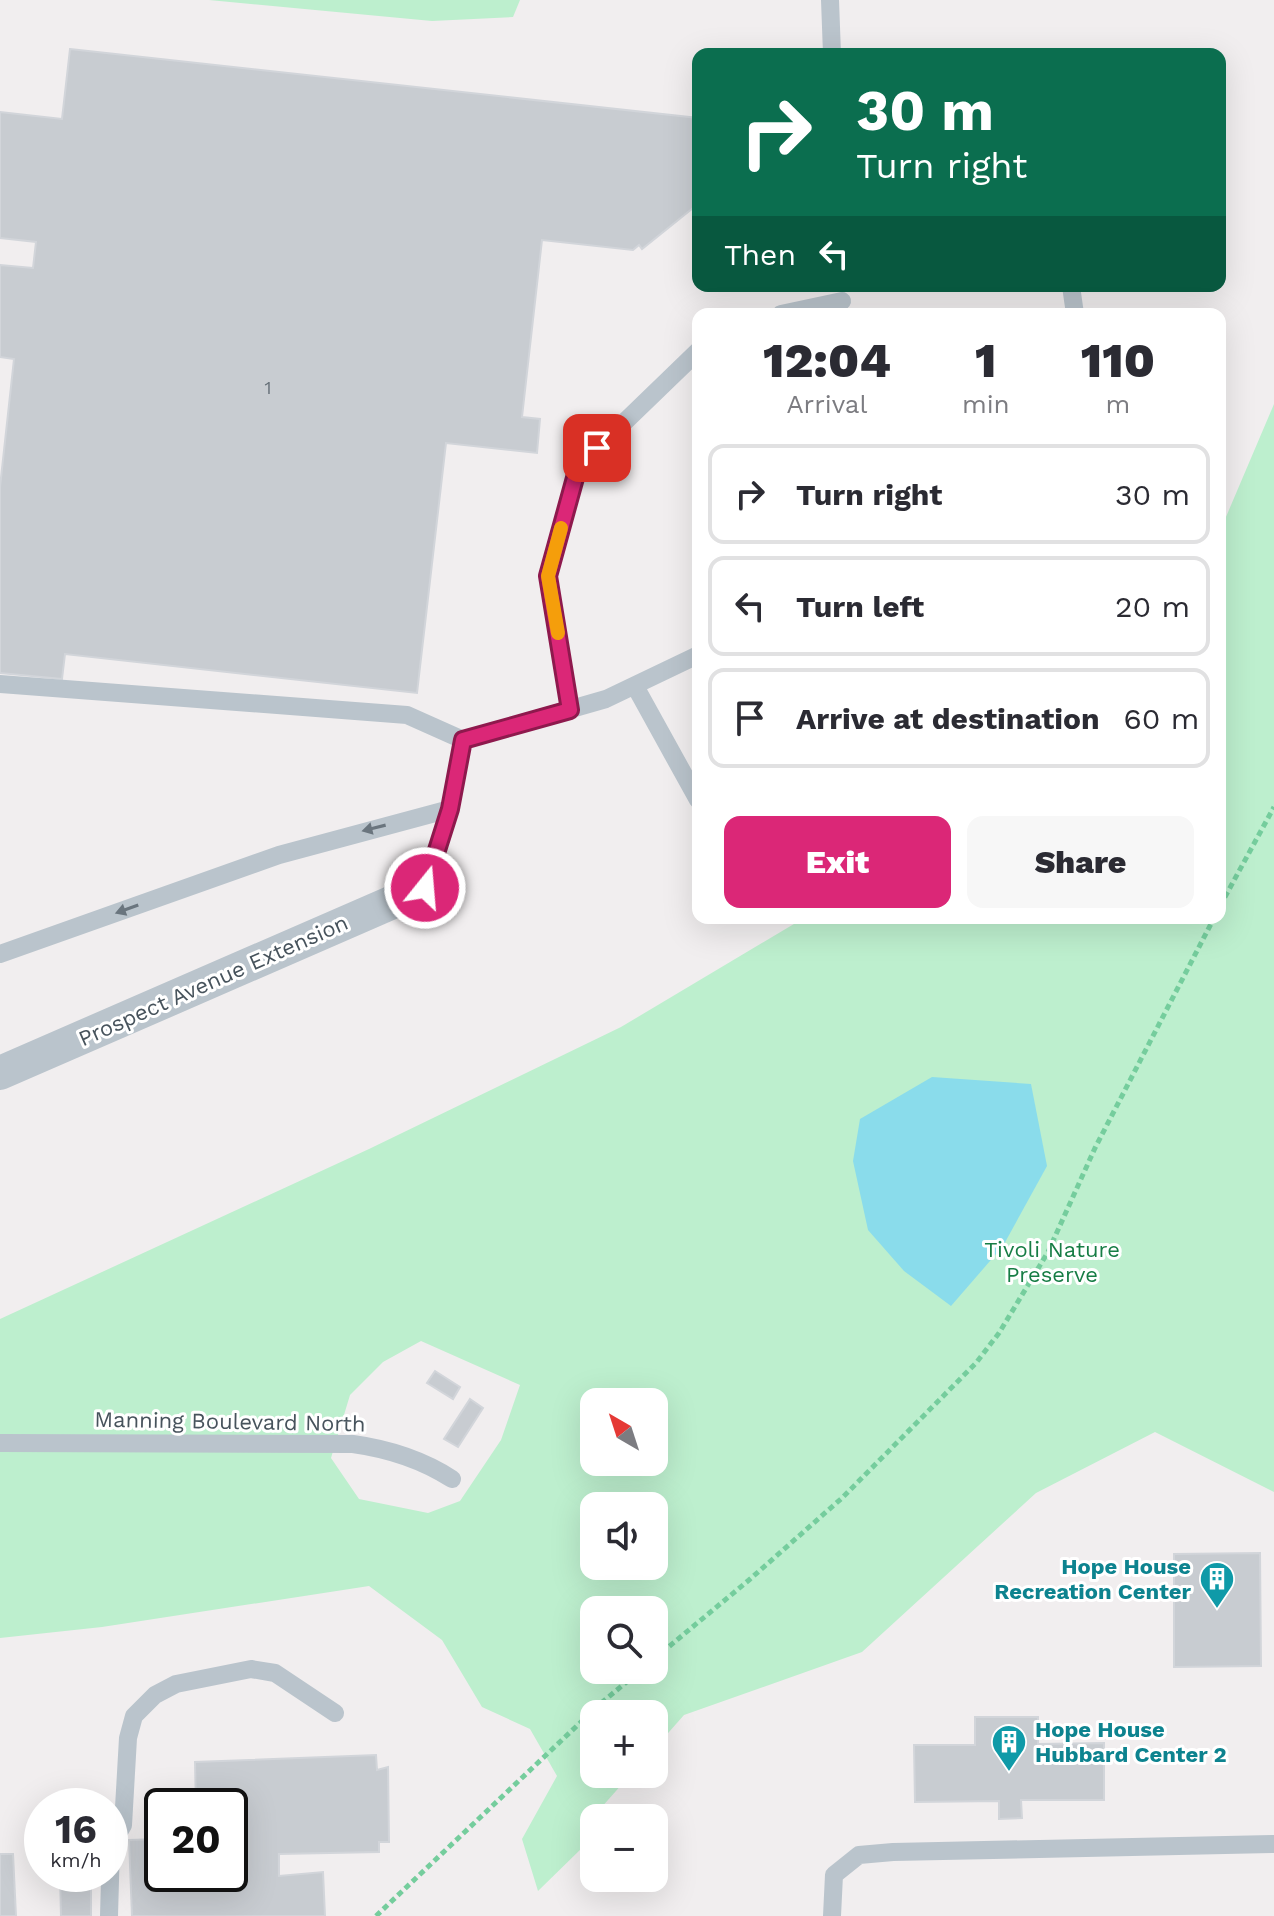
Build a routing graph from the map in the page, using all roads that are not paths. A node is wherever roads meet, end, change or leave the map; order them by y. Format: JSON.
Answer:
{"nodes":[{"id":1,"x":830,"y":0,"type":"edge"},
{"id":2,"x":832,"y":48,"type":"edge"},
{"id":3,"x":842,"y":300,"type":"edge"},
{"id":4,"x":807,"y":308,"type":"edge"},
{"id":5,"x":692,"y":357,"type":"edge"},
{"id":6,"x":692,"y":658,"type":"edge"},
{"id":7,"x":0,"y":684,"type":"edge"},
{"id":8,"x":635,"y":686,"type":"junction"},
{"id":9,"x":570,"y":710,"type":"junction"},
{"id":10,"x":463,"y":740,"type":"junction"},
{"id":11,"x":692,"y":789,"type":"edge"},
{"id":12,"x":450,"y":809,"type":"junction"},
{"id":13,"x":425,"y":888,"type":"joint"},
{"id":14,"x":0,"y":954,"type":"edge"},
{"id":15,"x":0,"y":1073,"type":"edge"},
{"id":16,"x":0,"y":1443,"type":"edge"},
{"id":17,"x":452,"y":1479,"type":"dead end"},
{"id":18,"x":335,"y":1713,"type":"dead end"},
{"id":19,"x":1274,"y":1844,"type":"edge"},
{"id":20,"x":109,"y":1916,"type":"edge"},
{"id":21,"x":832,"y":1916,"type":"edge"}],
"edges":[{"from":1,"to":2,"type":"lane"},
{"from":3,"to":4,"type":"lane"},
{"from":5,"to":9,"type":"lane"},
{"from":6,"to":8,"type":"lane"},
{"from":7,"to":10,"type":"lane"},
{"from":8,"to":9,"type":"lane"},
{"from":8,"to":11,"type":"lane"},
{"from":9,"to":10,"type":"lane"},
{"from":10,"to":12,"type":"lane"},
{"from":12,"to":13,"type":"lane"},
{"from":12,"to":14,"type":"lane","one_way":true},
{"from":13,"to":15,"type":"street","name":"Prospect Avenue Extension"},
{"from":16,"to":17,"type":"lane","name":"Manning Boulevard North"},
{"from":18,"to":20,"type":"lane"},
{"from":19,"to":21,"type":"lane"}]}
